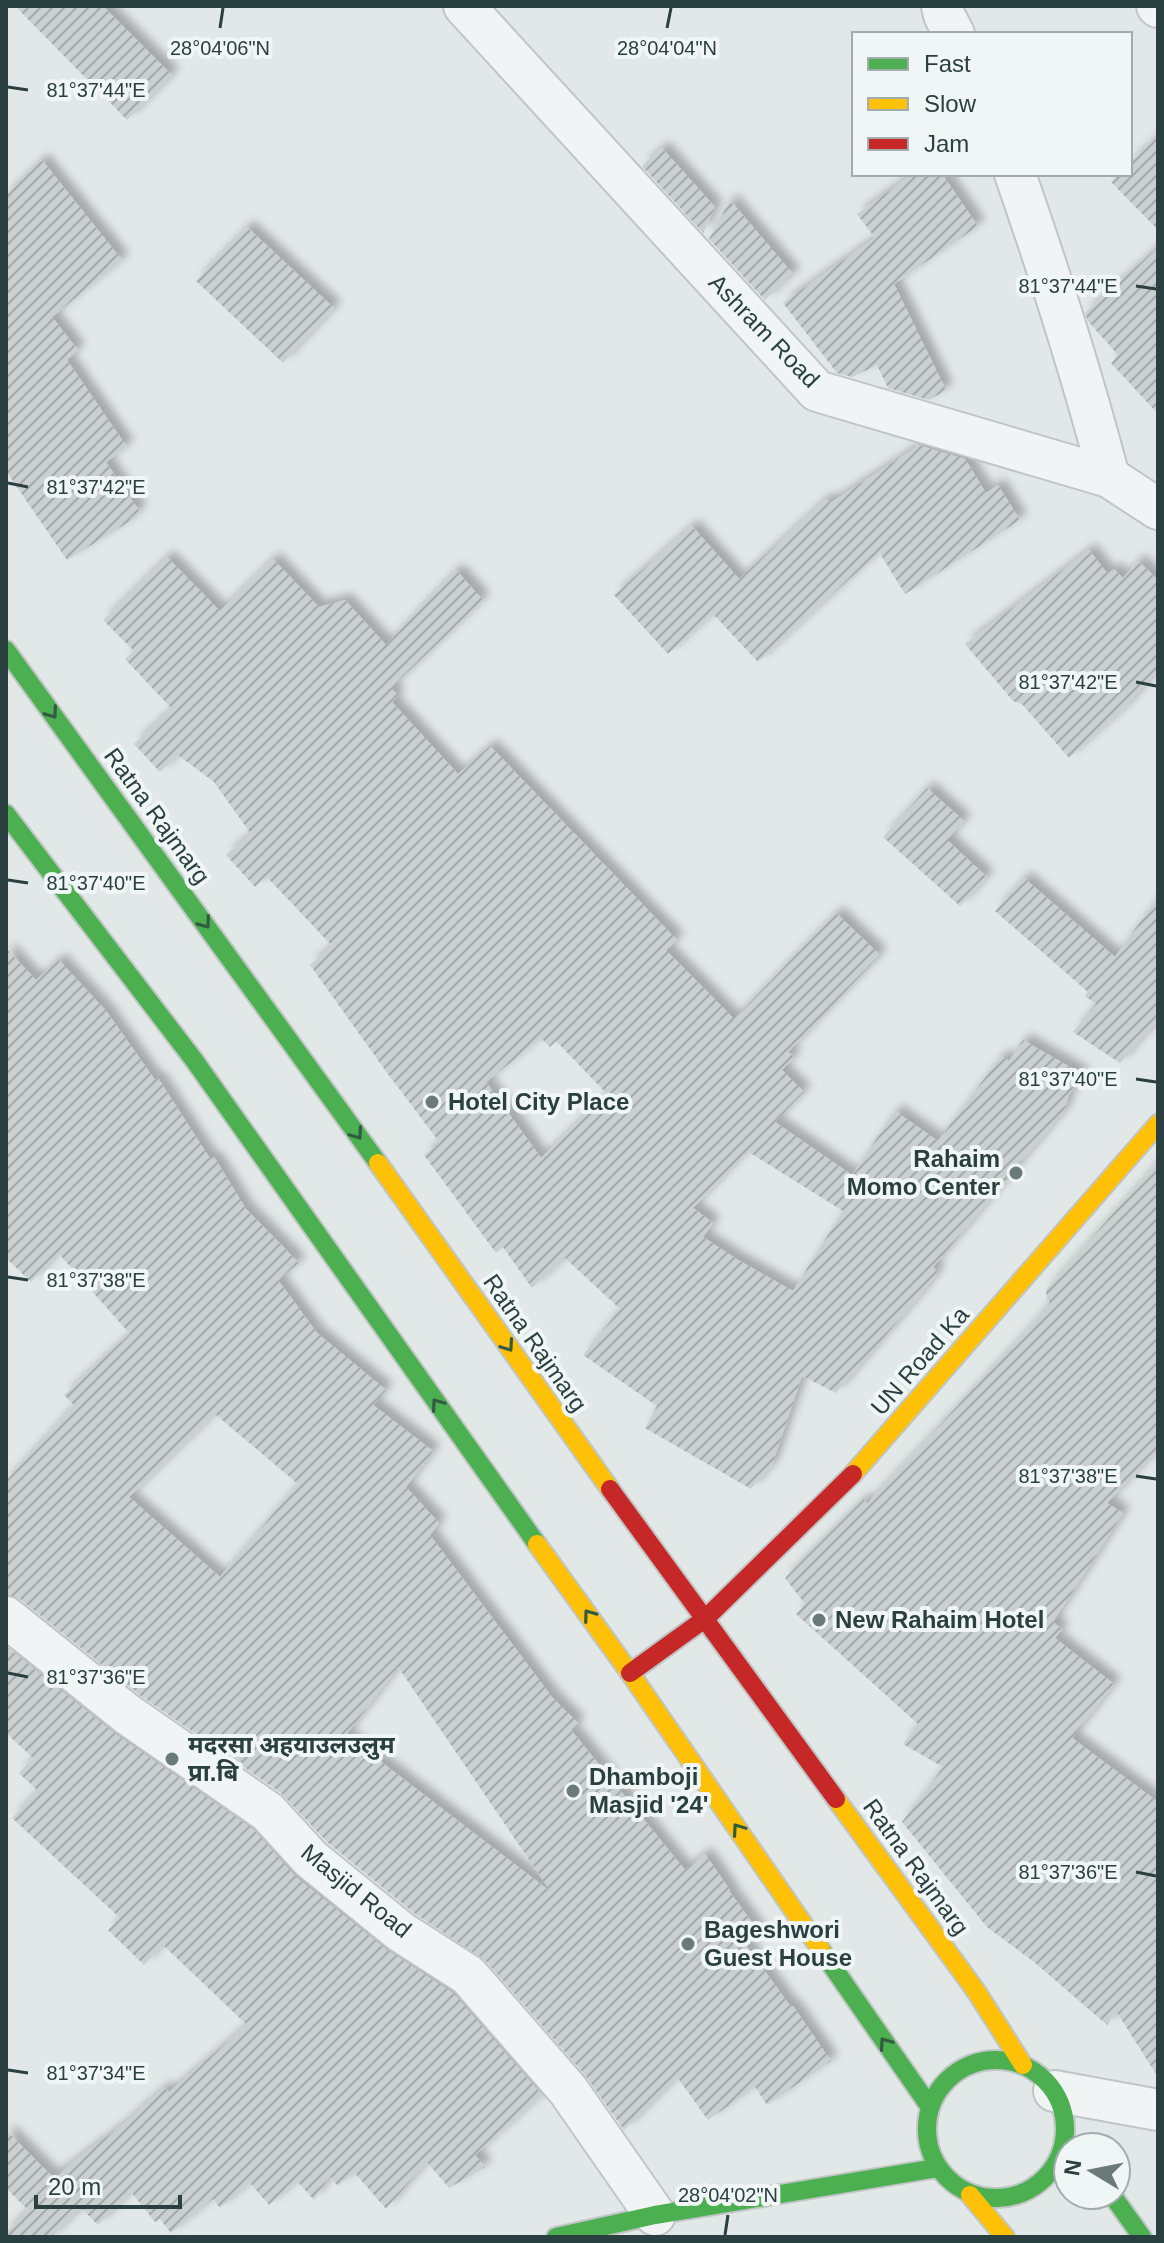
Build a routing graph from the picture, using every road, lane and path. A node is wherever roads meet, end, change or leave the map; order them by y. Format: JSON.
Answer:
{"nodes":[{"id":1,"x":464,"y":6,"type":"edge"},
{"id":2,"x":942,"y":6,"type":"edge"},
{"id":3,"x":953,"y":32,"type":"edge"},
{"id":4,"x":1016,"y":176,"type":"edge"},
{"id":5,"x":1109,"y":477,"type":"junction"},
{"id":6,"x":1158,"y":509,"type":"edge"},
{"id":7,"x":6,"y":650,"type":"edge"},
{"id":8,"x":6,"y":814,"type":"edge"},
{"id":9,"x":1158,"y":1124,"type":"edge"},
{"id":10,"x":6,"y":1617,"type":"edge"},
{"id":11,"x":706,"y":1618,"type":"junction"},
{"id":12,"x":630,"y":1673,"type":"junction"},
{"id":13,"x":1023,"y":2065,"type":"junction"},
{"id":14,"x":1054,"y":2091,"type":"junction"},
{"id":15,"x":930,"y":2107,"type":"junction"},
{"id":16,"x":1158,"y":2110,"type":"edge"},
{"id":17,"x":1065,"y":2129,"type":"joint"},
{"id":18,"x":937,"y":2168,"type":"junction"},
{"id":19,"x":970,"y":2195,"type":"junction"},
{"id":20,"x":1123,"y":2211,"type":"edge"},
{"id":21,"x":655,"y":2215,"type":"junction"},
{"id":22,"x":556,"y":2237,"type":"edge"},
{"id":23,"x":1005,"y":2237,"type":"edge"},
{"id":24,"x":1142,"y":2237,"type":"edge"}],
"edges":[{"from":1,"to":5,"type":"street","name":"Ashram Road"},
{"from":2,"to":3,"type":"street"},
{"from":4,"to":5,"type":"street"},
{"from":5,"to":6,"type":"street","name":"Ashram Road"},
{"from":7,"to":11,"type":"main road","name":"Ratna Rajmarg","one_way":true},
{"from":12,"to":8,"type":"main road","one_way":true},
{"from":9,"to":11,"type":"main road","name":"UN Road Ka"},
{"from":10,"to":21,"type":"street","name":"Masjid Road"},
{"from":11,"to":12,"type":"main road","name":"UN Road Ka"},
{"from":11,"to":13,"type":"main road","name":"Ratna Rajmarg"},
{"from":15,"to":12,"type":"main road","one_way":true},
{"from":13,"to":14,"type":"main road","name":"Ratna Rajmarg"},
{"from":13,"to":15,"type":"main road"},
{"from":14,"to":16,"type":"street"},
{"from":14,"to":17,"type":"main road"},
{"from":15,"to":18,"type":"main road"},
{"from":17,"to":19,"type":"main road"},
{"from":18,"to":19,"type":"main road"},
{"from":18,"to":21,"type":"main road"},
{"from":19,"to":23,"type":"main road"},
{"from":20,"to":24,"type":"main road"},
{"from":21,"to":22,"type":"main road"}]}
